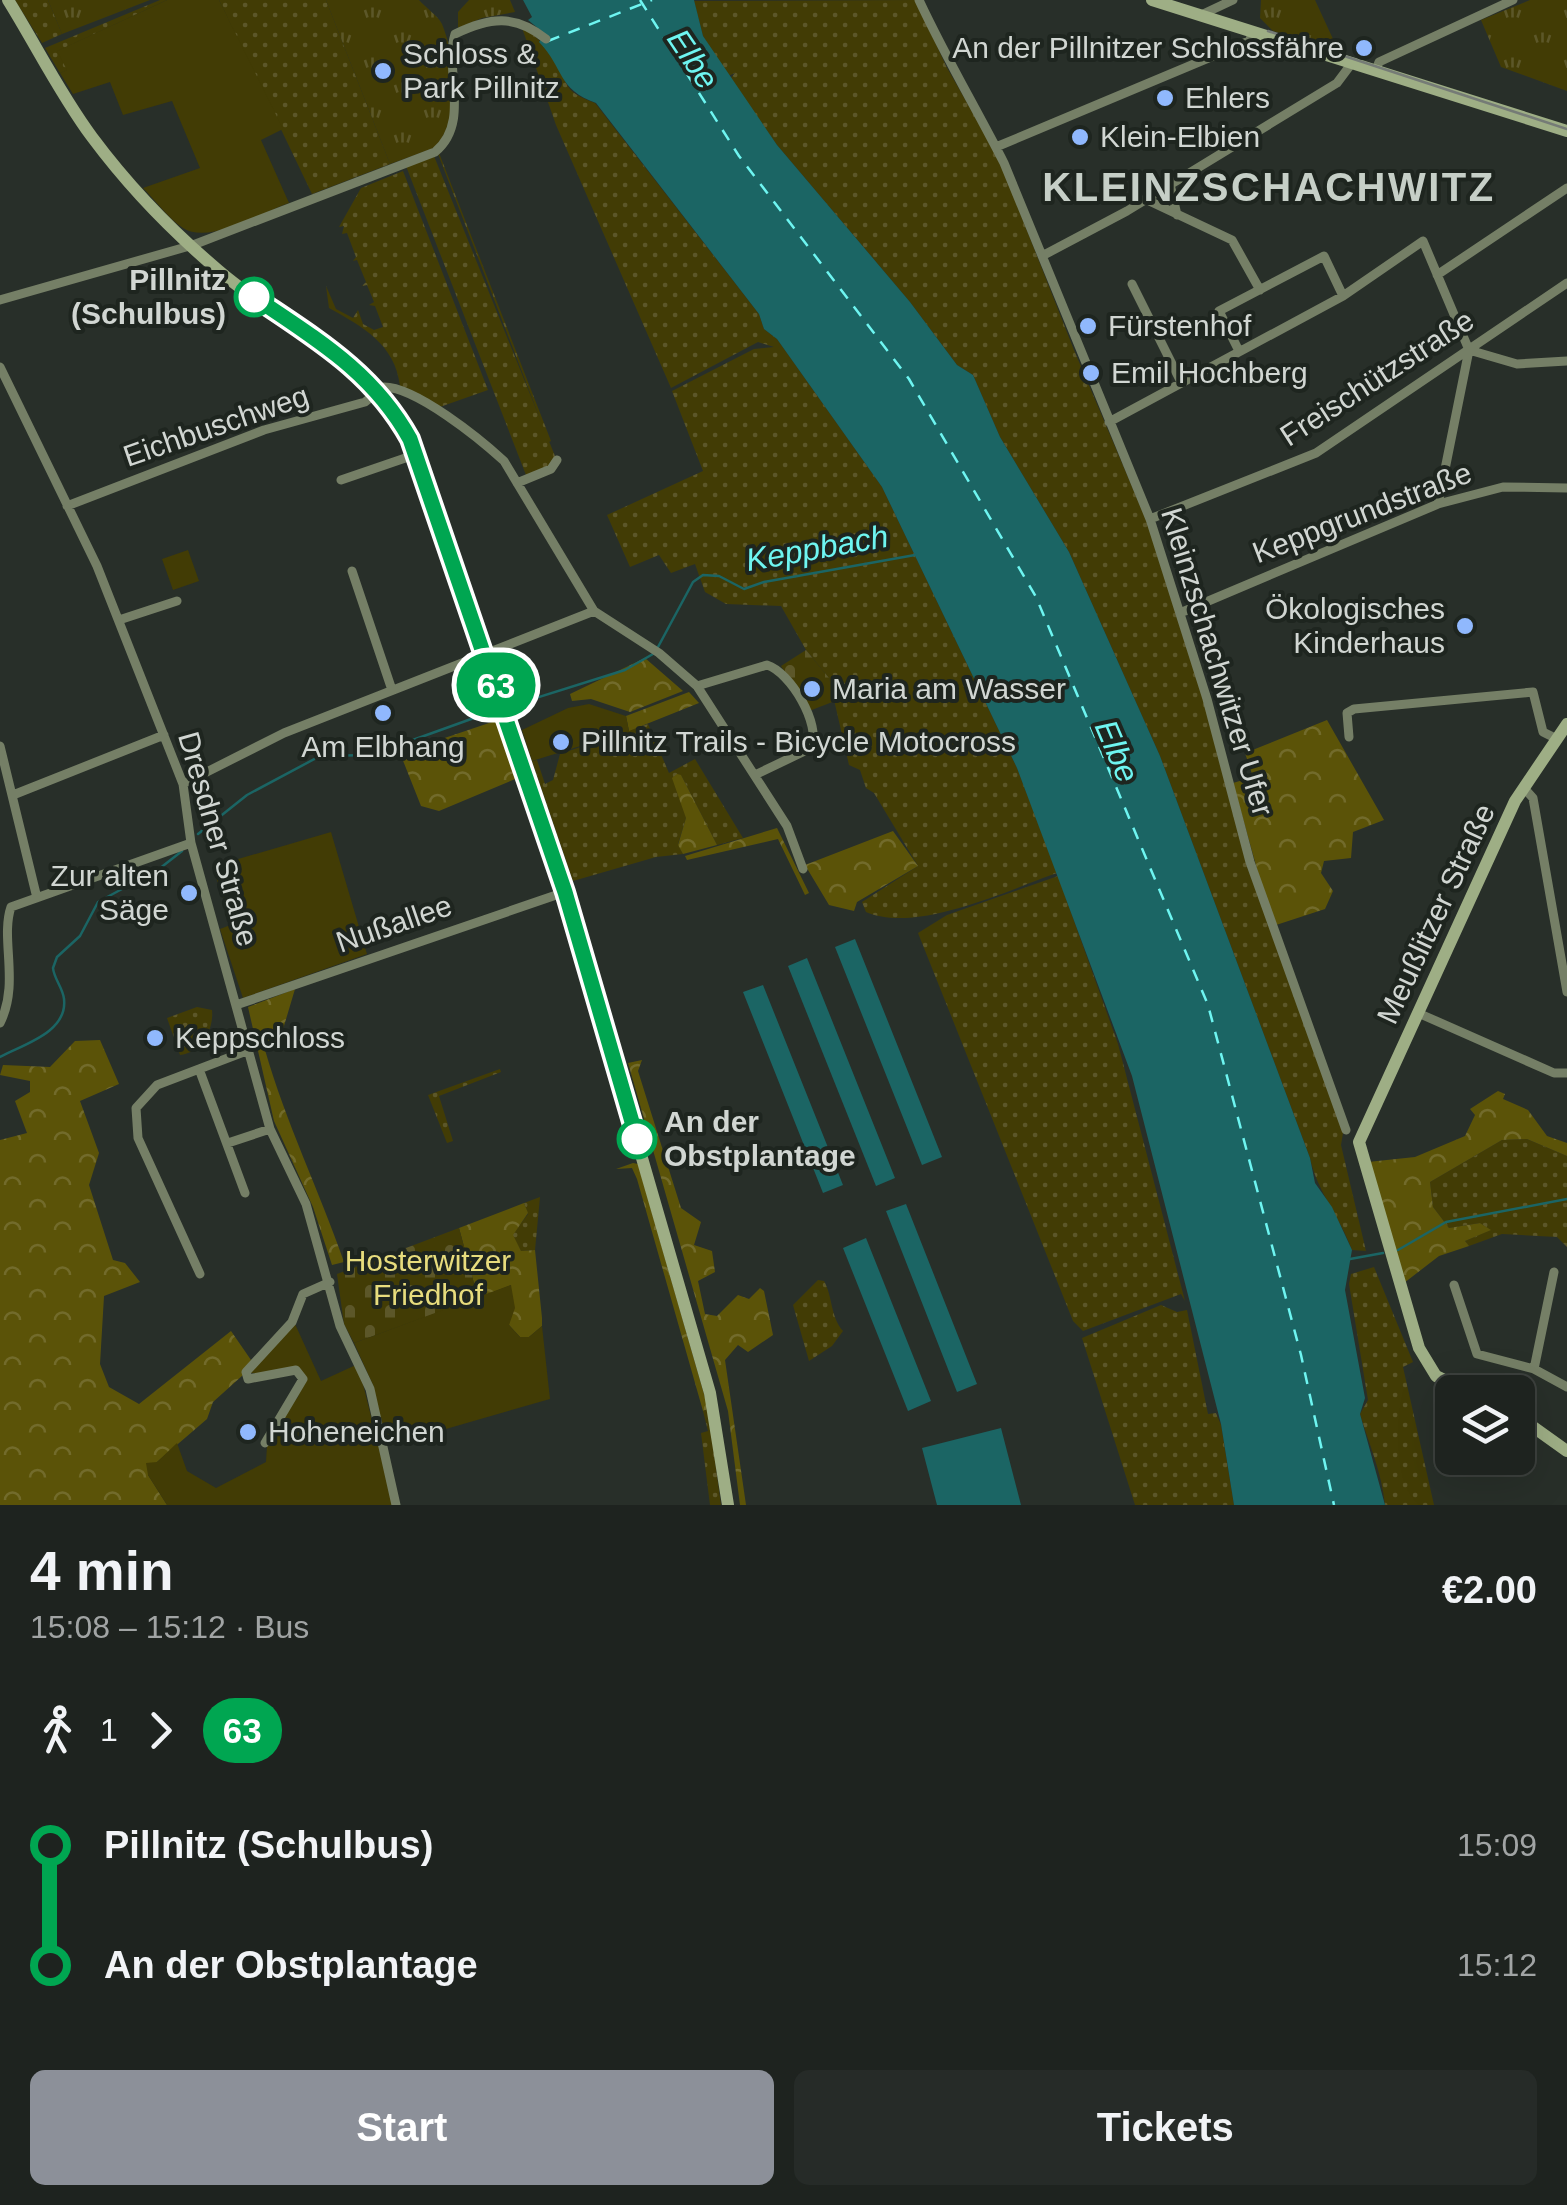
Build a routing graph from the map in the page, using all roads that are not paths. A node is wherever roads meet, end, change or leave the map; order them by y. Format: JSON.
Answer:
{"nodes":[{"id":1,"x":8,"y":0,"type":"edge"},
{"id":2,"x":919,"y":0,"type":"edge"},
{"id":3,"x":1152,"y":0,"type":"edge"},
{"id":4,"x":1233,"y":0,"type":"edge"},
{"id":5,"x":1513,"y":0,"type":"edge"},
{"id":6,"x":1198,"y":13,"type":"junction"},
{"id":7,"x":1254,"y":32,"type":"junction"},
{"id":8,"x":546,"y":40,"type":"dead end"},
{"id":9,"x":1352,"y":64,"type":"junction"},
{"id":10,"x":1376,"y":70,"type":"junction"},
{"id":11,"x":1567,"y":131,"type":"edge"},
{"id":12,"x":996,"y":147,"type":"junction"},
{"id":13,"x":1170,"y":184,"type":"junction"},
{"id":14,"x":1567,"y":188,"type":"edge"},
{"id":15,"x":1145,"y":199,"type":"junction"},
{"id":16,"x":1177,"y":215,"type":"junction"},
{"id":17,"x":193,"y":246,"type":"junction"},
{"id":18,"x":1042,"y":256,"type":"junction"},
{"id":19,"x":1437,"y":275,"type":"junction"},
{"id":20,"x":1567,"y":283,"type":"edge"},
{"id":21,"x":1132,"y":284,"type":"dead end"},
{"id":22,"x":1260,"y":290,"type":"junction"},
{"id":23,"x":1343,"y":296,"type":"junction"},
{"id":24,"x":0,"y":300,"type":"edge"},
{"id":25,"x":1469,"y":350,"type":"junction"},
{"id":26,"x":1239,"y":351,"type":"junction"},
{"id":27,"x":1567,"y":360,"type":"edge"},
{"id":28,"x":0,"y":367,"type":"edge"},
{"id":29,"x":1181,"y":382,"type":"junction"},
{"id":30,"x":378,"y":391,"type":"junction"},
{"id":31,"x":1109,"y":422,"type":"junction"},
{"id":32,"x":417,"y":454,"type":"junction"},
{"id":33,"x":557,"y":460,"type":"dead end"},
{"id":34,"x":341,"y":480,"type":"dead end"},
{"id":35,"x":518,"y":484,"type":"junction"},
{"id":36,"x":1567,"y":488,"type":"edge"},
{"id":37,"x":1438,"y":504,"type":"junction"},
{"id":38,"x":67,"y":506,"type":"junction"},
{"id":39,"x":1150,"y":519,"type":"junction"},
{"id":40,"x":352,"y":571,"type":"dead end"},
{"id":41,"x":177,"y":600,"type":"dead end"},
{"id":42,"x":594,"y":611,"type":"junction"},
{"id":43,"x":1180,"y":613,"type":"junction"},
{"id":44,"x":119,"y":620,"type":"junction"},
{"id":45,"x":486,"y":653,"type":"junction"},
{"id":46,"x":697,"y":686,"type":"junction"},
{"id":47,"x":392,"y":690,"type":"junction"},
{"id":48,"x":1567,"y":724,"type":"edge"},
{"id":49,"x":164,"y":735,"type":"junction"},
{"id":50,"x":1349,"y":737,"type":"dead end"},
{"id":51,"x":1557,"y":739,"type":"junction"},
{"id":52,"x":0,"y":746,"type":"edge"},
{"id":53,"x":756,"y":774,"type":"junction"},
{"id":54,"x":183,"y":784,"type":"junction"},
{"id":55,"x":1524,"y":788,"type":"junction"},
{"id":56,"x":14,"y":795,"type":"junction"},
{"id":57,"x":191,"y":843,"type":"junction"},
{"id":58,"x":803,"y":869,"type":"dead end"},
{"id":59,"x":565,"y":892,"type":"junction"},
{"id":60,"x":37,"y":898,"type":"junction"},
{"id":61,"x":1567,"y":992,"type":"edge"},
{"id":62,"x":239,"y":1004,"type":"junction"},
{"id":63,"x":1418,"y":1013,"type":"junction"},
{"id":64,"x":0,"y":1023,"type":"edge"},
{"id":65,"x":249,"y":1050,"type":"junction"},
{"id":66,"x":199,"y":1069,"type":"junction"},
{"id":67,"x":1564,"y":1074,"type":"edge"},
{"id":68,"x":270,"y":1128,"type":"junction"},
{"id":69,"x":1346,"y":1130,"type":"dead end"},
{"id":70,"x":228,"y":1143,"type":"junction"},
{"id":71,"x":245,"y":1193,"type":"dead end"},
{"id":72,"x":1554,"y":1272,"type":"dead end"},
{"id":73,"x":200,"y":1274,"type":"dead end"},
{"id":74,"x":330,"y":1282,"type":"junction"},
{"id":75,"x":1454,"y":1285,"type":"dead end"},
{"id":76,"x":1534,"y":1369,"type":"junction"},
{"id":77,"x":1436,"y":1375,"type":"edge"},
{"id":78,"x":1567,"y":1388,"type":"edge"},
{"id":79,"x":1535,"y":1428,"type":"edge"},
{"id":80,"x":265,"y":1443,"type":"dead end"},
{"id":81,"x":1566,"y":1449,"type":"edge"},
{"id":82,"x":396,"y":1505,"type":"edge"},
{"id":83,"x":728,"y":1505,"type":"edge"}],
"edges":[{"from":1,"to":17,"type":"main road"},
{"from":2,"to":12,"type":"street","name":"Kleinzschachwitzer Ufer"},
{"from":3,"to":6,"type":"main road"},
{"from":4,"to":6,"type":"street"},
{"from":5,"to":10,"type":"street"},
{"from":6,"to":7,"type":"main road"},
{"from":7,"to":9,"type":"main road"},
{"from":7,"to":12,"type":"street"},
{"from":8,"to":17,"type":"street"},
{"from":9,"to":10,"type":"main road"},
{"from":9,"to":13,"type":"street"},
{"from":10,"to":11,"type":"main road"},
{"from":12,"to":18,"type":"street","name":"Kleinzschachwitzer Ufer"},
{"from":13,"to":15,"type":"street"},
{"from":13,"to":16,"type":"street"},
{"from":14,"to":19,"type":"street"},
{"from":15,"to":16,"type":"street"},
{"from":15,"to":18,"type":"street"},
{"from":16,"to":22,"type":"street"},
{"from":17,"to":24,"type":"street"},
{"from":17,"to":30,"type":"main road"},
{"from":18,"to":31,"type":"street","name":"Kleinzschachwitzer Ufer"},
{"from":19,"to":23,"type":"street"},
{"from":19,"to":25,"type":"street"},
{"from":20,"to":25,"type":"street","name":"Freischützstraße"},
{"from":21,"to":29,"type":"street"},
{"from":22,"to":23,"type":"street"},
{"from":22,"to":26,"type":"street"},
{"from":23,"to":26,"type":"street"},
{"from":25,"to":27,"type":"street"},
{"from":25,"to":37,"type":"street"},
{"from":25,"to":39,"type":"street","name":"Freischützstraße"},
{"from":26,"to":29,"type":"street"},
{"from":28,"to":38,"type":"street","name":"Dresdner Straße"},
{"from":29,"to":31,"type":"street"},
{"from":30,"to":32,"type":"main road"},
{"from":30,"to":35,"type":"street"},
{"from":30,"to":38,"type":"street","name":"Eichbuschweg"},
{"from":31,"to":39,"type":"street","name":"Kleinzschachwitzer Ufer"},
{"from":32,"to":34,"type":"street"},
{"from":32,"to":45,"type":"main road"},
{"from":33,"to":35,"type":"street"},
{"from":35,"to":42,"type":"street"},
{"from":36,"to":37,"type":"street","name":"Keppgrundstraße"},
{"from":37,"to":43,"type":"street","name":"Keppgrundstraße"},
{"from":38,"to":44,"type":"street","name":"Dresdner Straße"},
{"from":39,"to":43,"type":"street","name":"Kleinzschachwitzer Ufer"},
{"from":40,"to":47,"type":"street"},
{"from":41,"to":44,"type":"street"},
{"from":42,"to":45,"type":"street"},
{"from":42,"to":46,"type":"street"},
{"from":43,"to":69,"type":"street","name":"Kleinzschachwitzer Ufer"},
{"from":44,"to":49,"type":"street","name":"Dresdner Straße"},
{"from":45,"to":47,"type":"street"},
{"from":45,"to":59,"type":"main road"},
{"from":46,"to":53,"type":"street"},
{"from":46,"to":53,"type":"street"},
{"from":47,"to":54,"type":"street"},
{"from":48,"to":51,"type":"main road","name":"Meußlitzer Straße"},
{"from":49,"to":54,"type":"street","name":"Dresdner Straße"},
{"from":49,"to":56,"type":"street"},
{"from":50,"to":51,"type":"street"},
{"from":51,"to":55,"type":"main road","name":"Meußlitzer Straße"},
{"from":52,"to":56,"type":"street"},
{"from":53,"to":58,"type":"street"},
{"from":54,"to":57,"type":"street","name":"Dresdner Straße"},
{"from":55,"to":61,"type":"street"},
{"from":55,"to":63,"type":"main road","name":"Meußlitzer Straße"},
{"from":56,"to":60,"type":"street"},
{"from":57,"to":60,"type":"street"},
{"from":57,"to":62,"type":"street","name":"Dresdner Straße"},
{"from":59,"to":62,"type":"street","name":"Nußallee"},
{"from":59,"to":83,"type":"main road"},
{"from":60,"to":64,"type":"street"},
{"from":62,"to":65,"type":"street","name":"Dresdner Straße"},
{"from":63,"to":67,"type":"street"},
{"from":63,"to":77,"type":"main road","name":"Meußlitzer Straße"},
{"from":65,"to":66,"type":"street"},
{"from":65,"to":68,"type":"street","name":"Dresdner Straße"},
{"from":66,"to":70,"type":"street"},
{"from":66,"to":73,"type":"street"},
{"from":68,"to":70,"type":"street"},
{"from":68,"to":74,"type":"street","name":"Dresdner Straße"},
{"from":70,"to":71,"type":"street"},
{"from":72,"to":76,"type":"street"},
{"from":74,"to":80,"type":"street"},
{"from":74,"to":82,"type":"street","name":"Dresdner Straße"},
{"from":75,"to":76,"type":"street"},
{"from":76,"to":78,"type":"street"},
{"from":79,"to":81,"type":"main road"}]}
